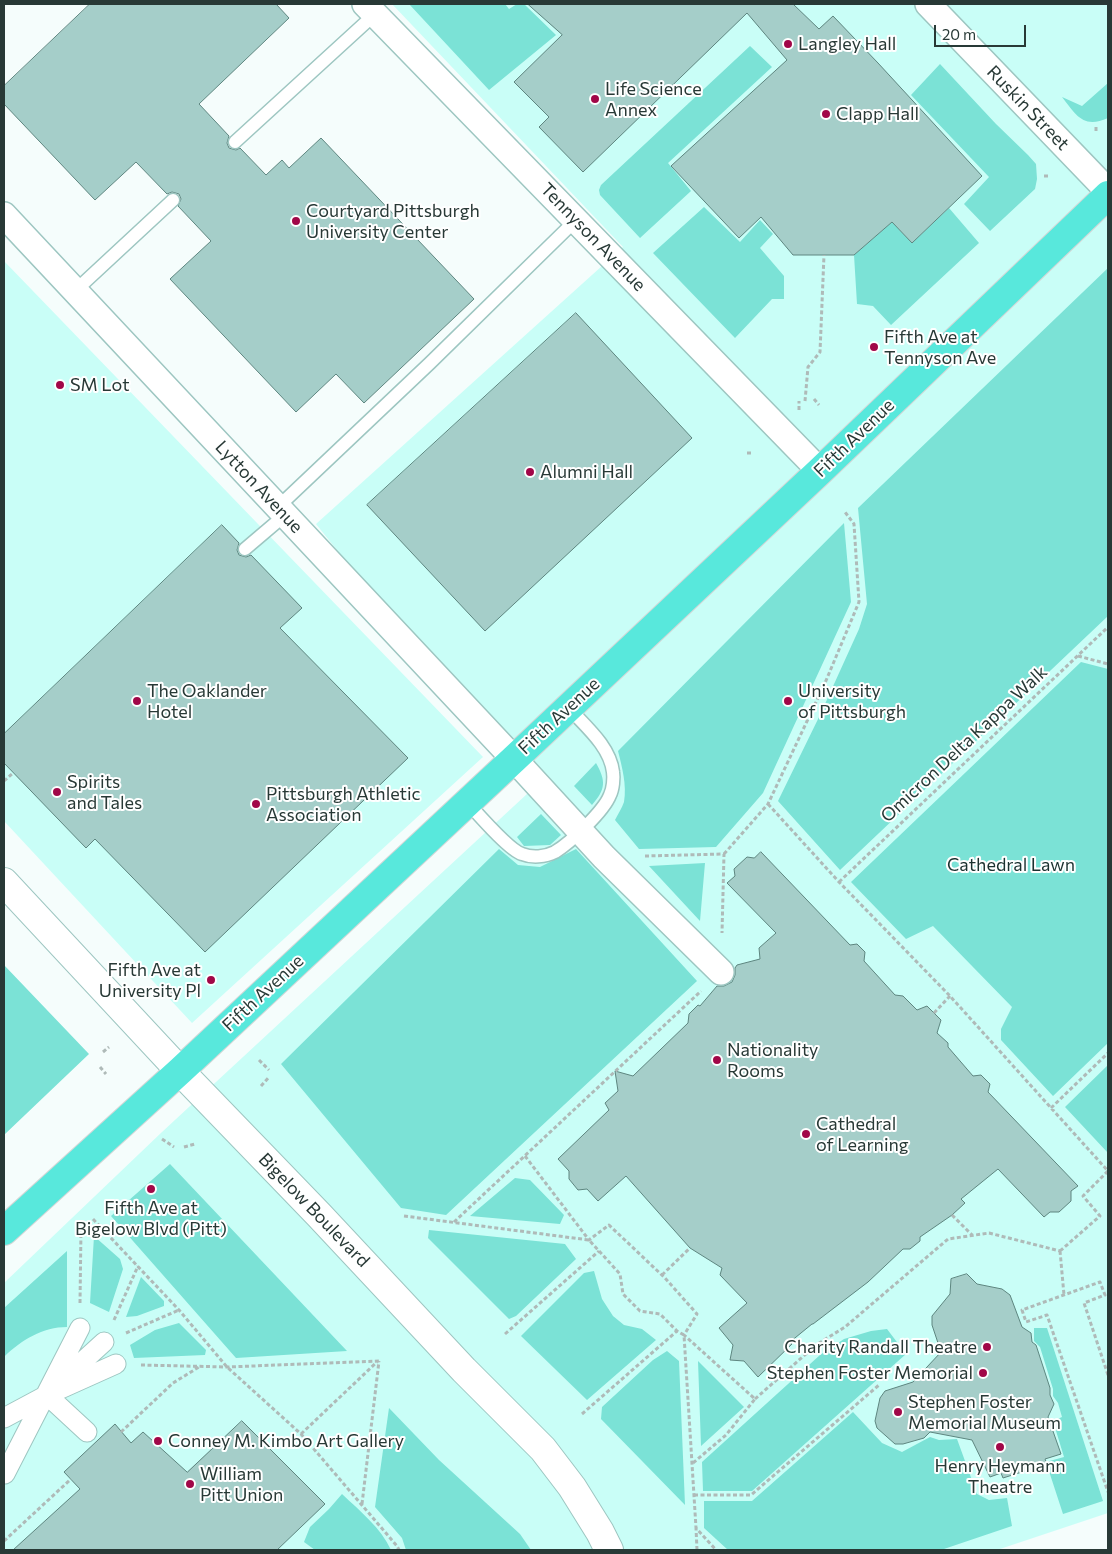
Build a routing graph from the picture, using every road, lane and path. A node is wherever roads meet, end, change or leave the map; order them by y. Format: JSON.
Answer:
{"nodes":[{"id":1,"x":928,"y":4,"type":"edge"},
{"id":2,"x":370,"y":9,"type":"edge"},
{"id":3,"x":235,"y":142,"type":"dead end"},
{"id":4,"x":1108,"y":193,"type":"edge"},
{"id":5,"x":173,"y":200,"type":"dead end"},
{"id":6,"x":4,"y":216,"type":"edge"},
{"id":7,"x":576,"y":220,"type":"junction"},
{"id":8,"x":824,"y":255,"type":"dead end"},
{"id":9,"x":74,"y":291,"type":"junction"},
{"id":10,"x":814,"y":399,"type":"dead end"},
{"id":11,"x":805,"y":402,"type":"dead end"},
{"id":12,"x":819,"y":405,"type":"dead end"},
{"id":13,"x":747,"y":453,"type":"dead end"},
{"id":14,"x":752,"y":453,"type":"dead end"},
{"id":15,"x":820,"y":471,"type":"junction"},
{"id":16,"x":281,"y":511,"type":"junction"},
{"id":17,"x":845,"y":512,"type":"dead end"},
{"id":18,"x":245,"y":550,"type":"dead end"},
{"id":19,"x":1108,"y":627,"type":"edge"},
{"id":20,"x":1078,"y":656,"type":"junction"},
{"id":21,"x":1108,"y":664,"type":"edge"},
{"id":22,"x":568,"y":707,"type":"junction"},
{"id":23,"x":514,"y":759,"type":"junction"},
{"id":24,"x":13,"y":773,"type":"dead end"},
{"id":25,"x":4,"y":781,"type":"edge"},
{"id":26,"x":467,"y":802,"type":"junction"},
{"id":27,"x":768,"y":804,"type":"junction"},
{"id":28,"x":579,"y":831,"type":"junction"},
{"id":29,"x":724,"y":854,"type":"junction"},
{"id":30,"x":604,"y":857,"type":"junction"},
{"id":31,"x":4,"y":882,"type":"edge"},
{"id":32,"x":839,"y":882,"type":"junction"},
{"id":33,"x":720,"y":972,"type":"junction"},
{"id":34,"x":194,"y":990,"type":"dead end"},
{"id":35,"x":198,"y":994,"type":"dead end"},
{"id":36,"x":950,"y":996,"type":"junction"},
{"id":37,"x":934,"y":1013,"type":"dead end"},
{"id":38,"x":110,"y":1047,"type":"dead end"},
{"id":39,"x":103,"y":1052,"type":"dead end"},
{"id":40,"x":1108,"y":1053,"type":"edge"},
{"id":41,"x":259,"y":1060,"type":"dead end"},
{"id":42,"x":100,"y":1067,"type":"dead end"},
{"id":43,"x":269,"y":1070,"type":"dead end"},
{"id":44,"x":180,"y":1071,"type":"junction"},
{"id":45,"x":106,"y":1074,"type":"dead end"},
{"id":46,"x":269,"y":1077,"type":"dead end"},
{"id":47,"x":261,"y":1086,"type":"dead end"},
{"id":48,"x":1051,"y":1108,"type":"junction"},
{"id":49,"x":162,"y":1139,"type":"dead end"},
{"id":50,"x":195,"y":1144,"type":"dead end"},
{"id":51,"x":174,"y":1147,"type":"dead end"},
{"id":52,"x":184,"y":1147,"type":"dead end"},
{"id":53,"x":525,"y":1156,"type":"junction"},
{"id":54,"x":952,"y":1215,"type":"dead end"},
{"id":55,"x":404,"y":1216,"type":"dead end"},
{"id":56,"x":93,"y":1219,"type":"dead end"},
{"id":57,"x":454,"y":1223,"type":"junction"},
{"id":58,"x":81,"y":1229,"type":"dead end"},
{"id":59,"x":4,"y":1231,"type":"edge"},
{"id":60,"x":972,"y":1235,"type":"junction"},
{"id":61,"x":589,"y":1240,"type":"junction"},
{"id":62,"x":690,"y":1248,"type":"dead end"},
{"id":63,"x":599,"y":1251,"type":"junction"},
{"id":64,"x":1060,"y":1251,"type":"junction"},
{"id":65,"x":138,"y":1266,"type":"junction"},
{"id":66,"x":662,"y":1275,"type":"junction"},
{"id":67,"x":1064,"y":1295,"type":"junction"},
{"id":68,"x":179,"y":1310,"type":"junction"},
{"id":69,"x":80,"y":1328,"type":"joint"},
{"id":70,"x":677,"y":1331,"type":"junction"},
{"id":71,"x":505,"y":1334,"type":"dead end"},
{"id":72,"x":684,"y":1335,"type":"junction"},
{"id":73,"x":104,"y":1342,"type":"junction"},
{"id":74,"x":379,"y":1361,"type":"junction"},
{"id":75,"x":116,"y":1364,"type":"joint"},
{"id":76,"x":201,"y":1366,"type":"junction"},
{"id":77,"x":227,"y":1367,"type":"junction"},
{"id":78,"x":1108,"y":1375,"type":"edge"},
{"id":79,"x":879,"y":1385,"type":"dead end"},
{"id":80,"x":47,"y":1395,"type":"junction"},
{"id":81,"x":756,"y":1399,"type":"junction"},
{"id":82,"x":582,"y":1414,"type":"dead end"},
{"id":83,"x":4,"y":1418,"type":"edge"},
{"id":84,"x":88,"y":1432,"type":"dead end"},
{"id":85,"x":121,"y":1432,"type":"dead end"},
{"id":86,"x":301,"y":1434,"type":"junction"},
{"id":87,"x":693,"y":1463,"type":"junction"},
{"id":88,"x":5,"y":1474,"type":"edge"},
{"id":89,"x":71,"y":1479,"type":"dead end"},
{"id":90,"x":1108,"y":1492,"type":"edge"},
{"id":91,"x":694,"y":1495,"type":"junction"},
{"id":92,"x":362,"y":1504,"type":"junction"},
{"id":93,"x":696,"y":1528,"type":"junction"},
{"id":94,"x":4,"y":1541,"type":"edge"},
{"id":95,"x":399,"y":1550,"type":"edge"},
{"id":96,"x":609,"y":1550,"type":"edge"},
{"id":97,"x":697,"y":1550,"type":"edge"},
{"id":98,"x":716,"y":1550,"type":"edge"}],
"edges":[{"from":1,"to":4,"type":"street","name":"Ruskin Street"},
{"from":2,"to":3,"type":"lane"},
{"from":2,"to":7,"type":"street","name":"Tennyson Avenue"},
{"from":4,"to":15,"type":"highway","name":"Fifth Avenue"},
{"from":5,"to":9,"type":"lane"},
{"from":6,"to":9,"type":"street","name":"Lytton Avenue"},
{"from":7,"to":15,"type":"street","name":"Tennyson Avenue"},
{"from":7,"to":16,"type":"lane"},
{"from":8,"to":11,"type":"path"},
{"from":9,"to":16,"type":"street","name":"Lytton Avenue"},
{"from":10,"to":12,"type":"path"},
{"from":13,"to":14,"type":"path"},
{"from":15,"to":22,"type":"highway","name":"Fifth Avenue"},
{"from":16,"to":18,"type":"lane"},
{"from":16,"to":23,"type":"street","name":"Lytton Avenue"},
{"from":17,"to":27,"type":"path"},
{"from":19,"to":20,"type":"path","name":"Omicron Delta Kappa Walk"},
{"from":20,"to":21,"type":"path"},
{"from":20,"to":32,"type":"path","name":"Omicron Delta Kappa Walk"},
{"from":22,"to":23,"type":"highway","name":"Fifth Avenue"},
{"from":22,"to":28,"type":"lane"},
{"from":23,"to":26,"type":"highway","name":"Fifth Avenue"},
{"from":23,"to":28,"type":"street","name":"Lytton Avenue"},
{"from":24,"to":25,"type":"path"},
{"from":26,"to":28,"type":"lane"},
{"from":26,"to":44,"type":"highway","name":"Fifth Avenue"},
{"from":27,"to":29,"type":"path"},
{"from":27,"to":32,"type":"path"},
{"from":28,"to":30,"type":"street","name":"Lytton Avenue"},
{"from":29,"to":30,"type":"path"},
{"from":29,"to":33,"type":"path"},
{"from":30,"to":33,"type":"street","name":"Lytton Avenue"},
{"from":31,"to":44,"type":"main road","name":"Bigelow Boulevard"},
{"from":32,"to":36,"type":"path"},
{"from":33,"to":53,"type":"path"},
{"from":34,"to":35,"type":"path"},
{"from":36,"to":37,"type":"path"},
{"from":36,"to":48,"type":"path"},
{"from":38,"to":39,"type":"path"},
{"from":40,"to":48,"type":"path"},
{"from":41,"to":43,"type":"path"},
{"from":42,"to":45,"type":"path"},
{"from":44,"to":59,"type":"highway","name":"Fifth Avenue"},
{"from":44,"to":96,"type":"main road","name":"Bigelow Boulevard"},
{"from":46,"to":47,"type":"path"},
{"from":48,"to":64,"type":"path"},
{"from":49,"to":51,"type":"path"},
{"from":50,"to":52,"type":"path"},
{"from":53,"to":57,"type":"path"},
{"from":53,"to":61,"type":"path"},
{"from":54,"to":60,"type":"path"},
{"from":55,"to":57,"type":"path"},
{"from":56,"to":65,"type":"path"},
{"from":57,"to":61,"type":"path"},
{"from":58,"to":69,"type":"path"},
{"from":60,"to":64,"type":"path"},
{"from":60,"to":81,"type":"path"},
{"from":61,"to":63,"type":"path"},
{"from":61,"to":66,"type":"path"},
{"from":62,"to":66,"type":"path"},
{"from":63,"to":70,"type":"path"},
{"from":63,"to":71,"type":"path"},
{"from":64,"to":67,"type":"path"},
{"from":65,"to":68,"type":"path"},
{"from":65,"to":73,"type":"path"},
{"from":66,"to":72,"type":"path"},
{"from":67,"to":78,"type":"path"},
{"from":67,"to":90,"type":"path"},
{"from":68,"to":73,"type":"path"},
{"from":68,"to":77,"type":"path"},
{"from":69,"to":80,"type":"street"},
{"from":70,"to":72,"type":"path"},
{"from":70,"to":82,"type":"path"},
{"from":72,"to":81,"type":"path"},
{"from":72,"to":87,"type":"path"},
{"from":73,"to":80,"type":"street"},
{"from":74,"to":77,"type":"path"},
{"from":74,"to":86,"type":"path"},
{"from":74,"to":92,"type":"path"},
{"from":75,"to":76,"type":"path"},
{"from":75,"to":80,"type":"street"},
{"from":76,"to":77,"type":"path"},
{"from":76,"to":85,"type":"path"},
{"from":77,"to":86,"type":"path"},
{"from":79,"to":91,"type":"path"},
{"from":80,"to":83,"type":"street"},
{"from":80,"to":84,"type":"street"},
{"from":80,"to":88,"type":"street"},
{"from":81,"to":87,"type":"path"},
{"from":86,"to":92,"type":"path"},
{"from":87,"to":91,"type":"path"},
{"from":89,"to":94,"type":"path"},
{"from":91,"to":93,"type":"path"},
{"from":92,"to":95,"type":"path"},
{"from":93,"to":97,"type":"path"},
{"from":93,"to":98,"type":"path"}]}
